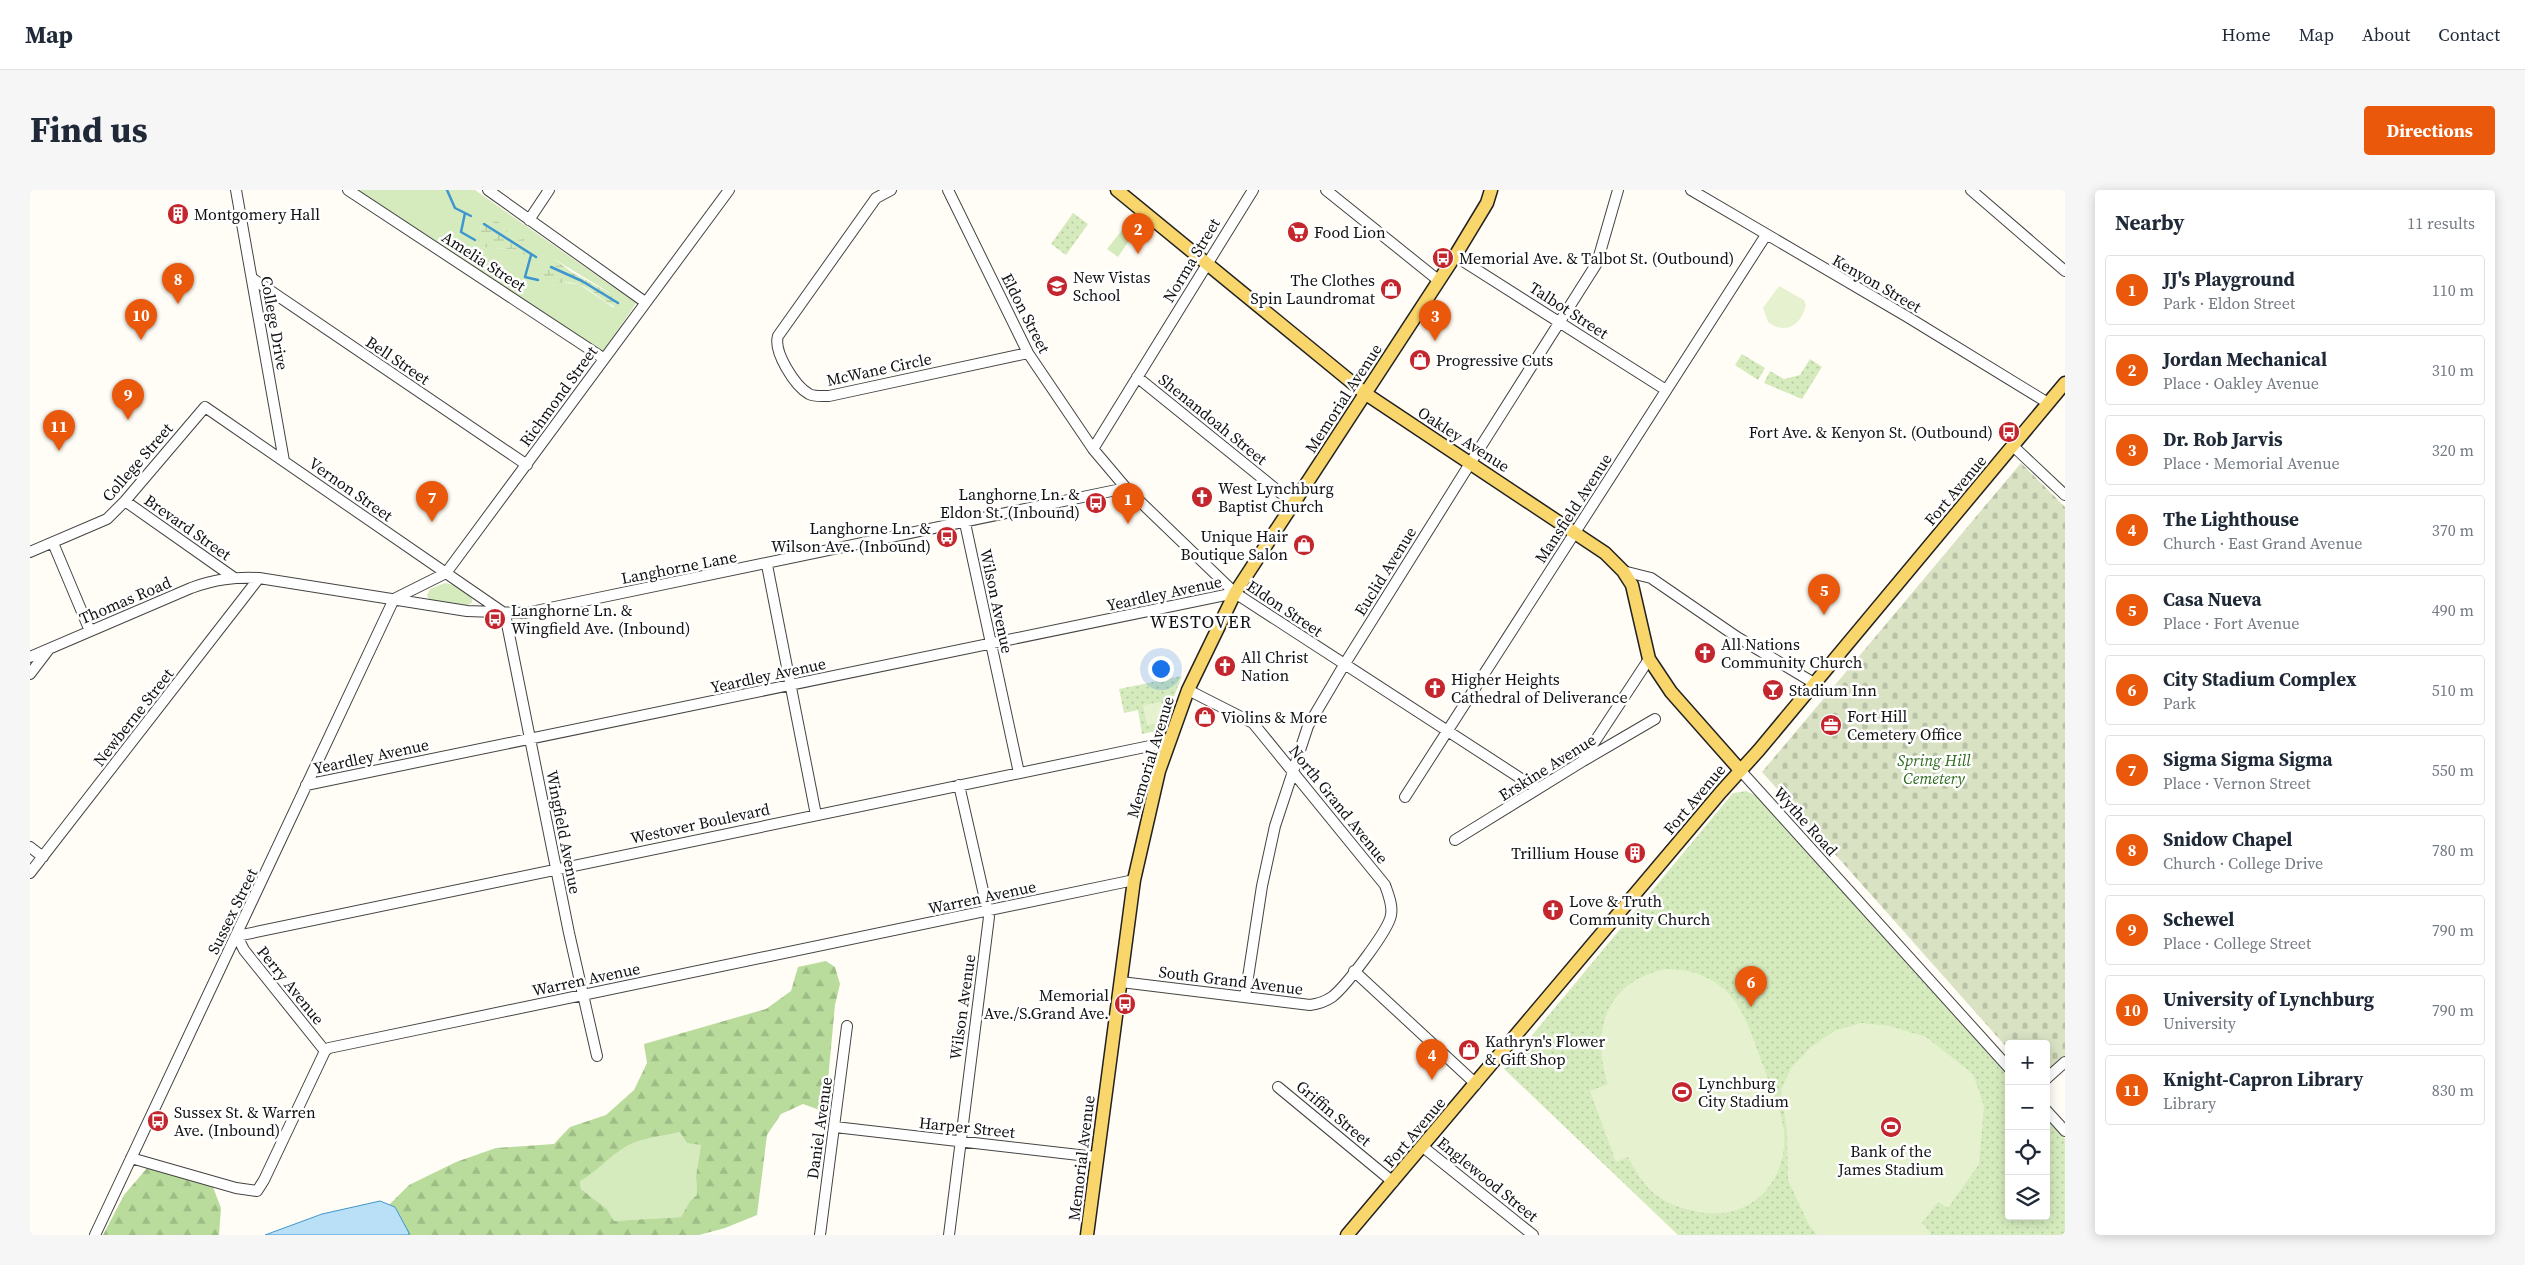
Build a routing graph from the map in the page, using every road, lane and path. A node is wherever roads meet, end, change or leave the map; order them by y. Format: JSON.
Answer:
{"nodes":[{"id":1,"x":236,"y":190,"type":"edge"},
{"id":2,"x":348,"y":190,"type":"edge"},
{"id":3,"x":488,"y":190,"type":"edge"},
{"id":4,"x":549,"y":190,"type":"edge"},
{"id":5,"x":729,"y":190,"type":"edge"},
{"id":6,"x":891,"y":190,"type":"edge"},
{"id":7,"x":948,"y":190,"type":"edge"},
{"id":8,"x":1117,"y":190,"type":"edge"},
{"id":9,"x":1253,"y":190,"type":"edge"},
{"id":10,"x":1326,"y":190,"type":"edge"},
{"id":11,"x":1491,"y":190,"type":"edge"},
{"id":12,"x":1618,"y":190,"type":"edge"},
{"id":13,"x":1691,"y":190,"type":"edge"},
{"id":14,"x":1971,"y":190,"type":"edge"},
{"id":15,"x":529,"y":220,"type":"junction"},
{"id":16,"x":1766,"y":235,"type":"junction"},
{"id":17,"x":1455,"y":256,"type":"junction"},
{"id":18,"x":1207,"y":263,"type":"junction"},
{"id":19,"x":2065,"y":271,"type":"edge"},
{"id":20,"x":252,"y":279,"type":"junction"},
{"id":21,"x":1438,"y":280,"type":"junction"},
{"id":22,"x":645,"y":302,"type":"junction"},
{"id":23,"x":1559,"y":321,"type":"junction"},
{"id":24,"x":1028,"y":353,"type":"junction"},
{"id":25,"x":604,"y":358,"type":"junction"},
{"id":26,"x":1137,"y":377,"type":"junction"},
{"id":27,"x":2065,"y":383,"type":"edge"},
{"id":28,"x":1666,"y":390,"type":"junction"},
{"id":29,"x":1366,"y":394,"type":"junction"},
{"id":30,"x":2048,"y":403,"type":"junction"},
{"id":31,"x":205,"y":407,"type":"joint"},
{"id":32,"x":2013,"y":446,"type":"junction"},
{"id":33,"x":1093,"y":449,"type":"junction"},
{"id":34,"x":284,"y":461,"type":"junction"},
{"id":35,"x":1470,"y":463,"type":"junction"},
{"id":36,"x":527,"y":465,"type":"junction"},
{"id":37,"x":1126,"y":488,"type":"junction"},
{"id":38,"x":2064,"y":492,"type":"edge"},
{"id":39,"x":125,"y":501,"type":"junction"},
{"id":40,"x":1293,"y":503,"type":"junction"},
{"id":41,"x":965,"y":523,"type":"junction"},
{"id":42,"x":1575,"y":531,"type":"junction"},
{"id":43,"x":53,"y":543,"type":"junction"},
{"id":44,"x":30,"y":552,"type":"edge"},
{"id":45,"x":767,"y":565,"type":"junction"},
{"id":46,"x":1623,"y":571,"type":"junction"},
{"id":47,"x":446,"y":573,"type":"junction"},
{"id":48,"x":233,"y":577,"type":"junction"},
{"id":49,"x":259,"y":578,"type":"junction"},
{"id":50,"x":1235,"y":594,"type":"junction"},
{"id":51,"x":394,"y":600,"type":"junction"},
{"id":52,"x":505,"y":614,"type":"junction"},
{"id":53,"x":90,"y":630,"type":"junction"},
{"id":54,"x":991,"y":645,"type":"junction"},
{"id":55,"x":50,"y":648,"type":"junction"},
{"id":56,"x":30,"y":657,"type":"edge"},
{"id":57,"x":1649,"y":658,"type":"junction"},
{"id":58,"x":1344,"y":665,"type":"junction"},
{"id":59,"x":30,"y":674,"type":"edge"},
{"id":60,"x":1814,"y":684,"type":"junction"},
{"id":61,"x":791,"y":686,"type":"junction"},
{"id":62,"x":1188,"y":690,"type":"junction"},
{"id":63,"x":1655,"y":720,"type":"dead end"},
{"id":64,"x":1447,"y":731,"type":"junction"},
{"id":65,"x":530,"y":739,"type":"junction"},
{"id":66,"x":1169,"y":742,"type":"junction"},
{"id":67,"x":1583,"y":761,"type":"junction"},
{"id":68,"x":1293,"y":770,"type":"junction"},
{"id":69,"x":1740,"y":770,"type":"junction"},
{"id":70,"x":1018,"y":773,"type":"junction"},
{"id":71,"x":306,"y":785,"type":"junction"},
{"id":72,"x":959,"y":785,"type":"junction"},
{"id":73,"x":1537,"y":790,"type":"junction"},
{"id":74,"x":1405,"y":797,"type":"dead end"},
{"id":75,"x":816,"y":815,"type":"junction"},
{"id":76,"x":1455,"y":840,"type":"dead end"},
{"id":77,"x":30,"y":847,"type":"edge"},
{"id":78,"x":43,"y":858,"type":"junction"},
{"id":79,"x":556,"y":868,"type":"junction"},
{"id":80,"x":30,"y":873,"type":"edge"},
{"id":81,"x":1134,"y":880,"type":"junction"},
{"id":82,"x":987,"y":911,"type":"junction"},
{"id":83,"x":236,"y":936,"type":"junction"},
{"id":84,"x":1354,"y":971,"type":"junction"},
{"id":85,"x":1121,"y":982,"type":"junction"},
{"id":86,"x":582,"y":995,"type":"junction"},
{"id":87,"x":1245,"y":997,"type":"junction"},
{"id":88,"x":847,"y":1026,"type":"dead end"},
{"id":89,"x":325,"y":1051,"type":"junction"},
{"id":90,"x":597,"y":1056,"type":"dead end"},
{"id":91,"x":2065,"y":1062,"type":"edge"},
{"id":92,"x":2005,"y":1064,"type":"edge"},
{"id":93,"x":2050,"y":1075,"type":"edge"},
{"id":94,"x":1476,"y":1084,"type":"junction"},
{"id":95,"x":1278,"y":1087,"type":"dead end"},
{"id":96,"x":2050,"y":1114,"type":"edge"},
{"id":97,"x":835,"y":1127,"type":"junction"},
{"id":98,"x":2065,"y":1131,"type":"edge"},
{"id":99,"x":959,"y":1142,"type":"junction"},
{"id":100,"x":1423,"y":1147,"type":"junction"},
{"id":101,"x":1096,"y":1157,"type":"junction"},
{"id":102,"x":131,"y":1158,"type":"junction"},
{"id":103,"x":1392,"y":1182,"type":"junction"},
{"id":104,"x":95,"y":1235,"type":"edge"},
{"id":105,"x":820,"y":1235,"type":"edge"},
{"id":106,"x":949,"y":1235,"type":"edge"},
{"id":107,"x":1087,"y":1235,"type":"edge"},
{"id":108,"x":1348,"y":1235,"type":"edge"},
{"id":109,"x":1533,"y":1235,"type":"edge"}],
"edges":[{"from":1,"to":20,"type":"street","name":"College Drive"},
{"from":2,"to":25,"type":"street","name":"Amelia Street"},
{"from":3,"to":15,"type":"street"},
{"from":4,"to":15,"type":"street"},
{"from":5,"to":22,"type":"street","name":"Richmond Street"},
{"from":6,"to":24,"type":"street","name":"McWane Circle"},
{"from":7,"to":24,"type":"street","name":"Eldon Street"},
{"from":8,"to":18,"type":"main road","name":"Oakley Avenue"},
{"from":9,"to":18,"type":"street","name":"Norma Street"},
{"from":10,"to":21,"type":"street"},
{"from":11,"to":17,"type":"main road","name":"Memorial Avenue"},
{"from":12,"to":23,"type":"street","name":"Euclid Avenue"},
{"from":13,"to":16,"type":"street","name":"Kenyon Street"},
{"from":14,"to":19,"type":"street"},
{"from":15,"to":22,"type":"street"},
{"from":16,"to":28,"type":"street","name":"Mansfield Avenue"},
{"from":16,"to":30,"type":"street","name":"Kenyon Street"},
{"from":17,"to":21,"type":"main road","name":"Memorial Avenue"},
{"from":17,"to":23,"type":"street","name":"Talbot Street"},
{"from":18,"to":26,"type":"street","name":"Norma Street"},
{"from":18,"to":29,"type":"main road","name":"Oakley Avenue"},
{"from":20,"to":34,"type":"street","name":"College Drive"},
{"from":20,"to":36,"type":"street","name":"Bell Street"},
{"from":21,"to":29,"type":"main road","name":"Memorial Avenue"},
{"from":22,"to":25,"type":"street","name":"Richmond Street"},
{"from":23,"to":28,"type":"street","name":"Talbot Street"},
{"from":23,"to":35,"type":"street","name":"Euclid Avenue"},
{"from":24,"to":33,"type":"street","name":"Eldon Street"},
{"from":25,"to":36,"type":"street","name":"Richmond Street"},
{"from":26,"to":33,"type":"street","name":"Norma Street"},
{"from":26,"to":40,"type":"street","name":"Shenandoah Street"},
{"from":27,"to":30,"type":"main road","name":"Fort Avenue"},
{"from":28,"to":42,"type":"street","name":"Mansfield Avenue"},
{"from":29,"to":35,"type":"main road","name":"Oakley Avenue"},
{"from":29,"to":40,"type":"main road","name":"Memorial Avenue"},
{"from":30,"to":32,"type":"main road","name":"Fort Avenue"},
{"from":31,"to":34,"type":"street","name":"Vernon Street"},
{"from":31,"to":39,"type":"street","name":"College Street"},
{"from":32,"to":38,"type":"street"},
{"from":32,"to":60,"type":"main road","name":"Fort Avenue"},
{"from":33,"to":37,"type":"street","name":"Eldon Street"},
{"from":34,"to":47,"type":"street","name":"Vernon Street"},
{"from":35,"to":42,"type":"main road","name":"Oakley Avenue"},
{"from":35,"to":58,"type":"street","name":"Euclid Avenue"},
{"from":36,"to":47,"type":"street","name":"Richmond Street"},
{"from":37,"to":41,"type":"street","name":"Langhorne Lane"},
{"from":37,"to":50,"type":"street","name":"Eldon Street"},
{"from":39,"to":43,"type":"street","name":"College Street"},
{"from":39,"to":48,"type":"street","name":"Brevard Street"},
{"from":40,"to":50,"type":"main road","name":"Memorial Avenue"},
{"from":41,"to":45,"type":"street","name":"Langhorne Lane"},
{"from":41,"to":54,"type":"street","name":"Wilson Avenue"},
{"from":42,"to":46,"type":"main road","name":"Oakley Avenue"},
{"from":42,"to":64,"type":"street","name":"Mansfield Avenue"},
{"from":43,"to":44,"type":"street","name":"College Street"},
{"from":43,"to":53,"type":"street"},
{"from":45,"to":52,"type":"street","name":"Langhorne Lane"},
{"from":45,"to":61,"type":"street"},
{"from":46,"to":57,"type":"main road","name":"Wythe Road"},
{"from":46,"to":60,"type":"street","name":"Oakley Avenue"},
{"from":47,"to":51,"type":"street","name":"Richmond Street"},
{"from":47,"to":52,"type":"street","name":"Vernon Street"},
{"from":48,"to":49,"type":"street","name":"Langhorne Lane"},
{"from":48,"to":53,"type":"street","name":"Thomas Road"},
{"from":49,"to":51,"type":"street","name":"Langhorne Lane"},
{"from":49,"to":78,"type":"street","name":"Newberne Street"},
{"from":50,"to":54,"type":"street","name":"Yeardley Avenue"},
{"from":50,"to":58,"type":"street","name":"Eldon Street"},
{"from":50,"to":62,"type":"main road","name":"Memorial Avenue"},
{"from":51,"to":52,"type":"street","name":"Langhorne Lane"},
{"from":51,"to":71,"type":"street","name":"Sussex Street"},
{"from":52,"to":65,"type":"street","name":"Wingfield Avenue"},
{"from":53,"to":55,"type":"street","name":"Thomas Road"},
{"from":54,"to":61,"type":"street","name":"Yeardley Avenue"},
{"from":54,"to":70,"type":"street","name":"Wilson Avenue"},
{"from":55,"to":56,"type":"street","name":"Thomas Road"},
{"from":55,"to":59,"type":"street"},
{"from":57,"to":67,"type":"street"},
{"from":57,"to":69,"type":"main road","name":"Wythe Road"},
{"from":58,"to":64,"type":"street","name":"Eldon Street"},
{"from":58,"to":68,"type":"street","name":"Euclid Avenue"},
{"from":60,"to":69,"type":"main road","name":"Fort Avenue"},
{"from":61,"to":65,"type":"street","name":"Yeardley Avenue"},
{"from":61,"to":75,"type":"street"},
{"from":62,"to":66,"type":"main road","name":"Memorial Avenue"},
{"from":62,"to":68,"type":"street","name":"North Grand Avenue"},
{"from":63,"to":67,"type":"street","name":"Erskine Avenue"},
{"from":64,"to":73,"type":"street","name":"Eldon Street"},
{"from":64,"to":74,"type":"street","name":"Mansfield Avenue"},
{"from":65,"to":71,"type":"street","name":"Yeardley Avenue"},
{"from":65,"to":79,"type":"street","name":"Wingfield Avenue"},
{"from":66,"to":70,"type":"street","name":"Westover Boulevard"},
{"from":66,"to":81,"type":"main road","name":"Memorial Avenue"},
{"from":67,"to":73,"type":"street","name":"Erskine Avenue"},
{"from":68,"to":84,"type":"street","name":"North Grand Avenue"},
{"from":68,"to":87,"type":"street","name":"Euclid Avenue"},
{"from":69,"to":92,"type":"street","name":"Wythe Road"},
{"from":69,"to":94,"type":"main road","name":"Fort Avenue"},
{"from":70,"to":72,"type":"street","name":"Westover Boulevard"},
{"from":71,"to":83,"type":"street","name":"Sussex Street"},
{"from":72,"to":75,"type":"street","name":"Westover Boulevard"},
{"from":72,"to":82,"type":"street","name":"Wilson Avenue"},
{"from":73,"to":76,"type":"street","name":"Erskine Avenue"},
{"from":75,"to":79,"type":"street","name":"Westover Boulevard"},
{"from":77,"to":78,"type":"street"},
{"from":78,"to":80,"type":"street","name":"Newberne Street"},
{"from":79,"to":83,"type":"street","name":"Westover Boulevard"},
{"from":79,"to":86,"type":"street","name":"Wingfield Avenue"},
{"from":81,"to":82,"type":"street","name":"Warren Avenue"},
{"from":81,"to":85,"type":"main road","name":"Memorial Avenue"},
{"from":82,"to":86,"type":"street","name":"Warren Avenue"},
{"from":82,"to":99,"type":"street","name":"Wilson Avenue"},
{"from":83,"to":89,"type":"street","name":"Perry Avenue"},
{"from":83,"to":102,"type":"street","name":"Sussex Street"},
{"from":84,"to":87,"type":"street","name":"South Grand Avenue"},
{"from":84,"to":94,"type":"street"},
{"from":85,"to":87,"type":"street","name":"South Grand Avenue"},
{"from":85,"to":101,"type":"main road","name":"Memorial Avenue"},
{"from":86,"to":89,"type":"street","name":"Warren Avenue"},
{"from":86,"to":90,"type":"street","name":"Wingfield Avenue"},
{"from":88,"to":97,"type":"street","name":"Daniel Avenue"},
{"from":89,"to":102,"type":"street"},
{"from":91,"to":93,"type":"street"},
{"from":94,"to":100,"type":"main road","name":"Fort Avenue"},
{"from":95,"to":103,"type":"street","name":"Griffin Street"},
{"from":96,"to":98,"type":"street"},
{"from":97,"to":99,"type":"street","name":"Harper Street"},
{"from":97,"to":105,"type":"street","name":"Daniel Avenue"},
{"from":99,"to":101,"type":"street","name":"Harper Street"},
{"from":99,"to":106,"type":"street","name":"Wilson Avenue"},
{"from":100,"to":103,"type":"main road","name":"Fort Avenue"},
{"from":100,"to":109,"type":"street","name":"Englewood Street"},
{"from":101,"to":107,"type":"main road","name":"Memorial Avenue"},
{"from":102,"to":104,"type":"street","name":"Sussex Street"},
{"from":103,"to":108,"type":"main road","name":"Fort Avenue"}]}
